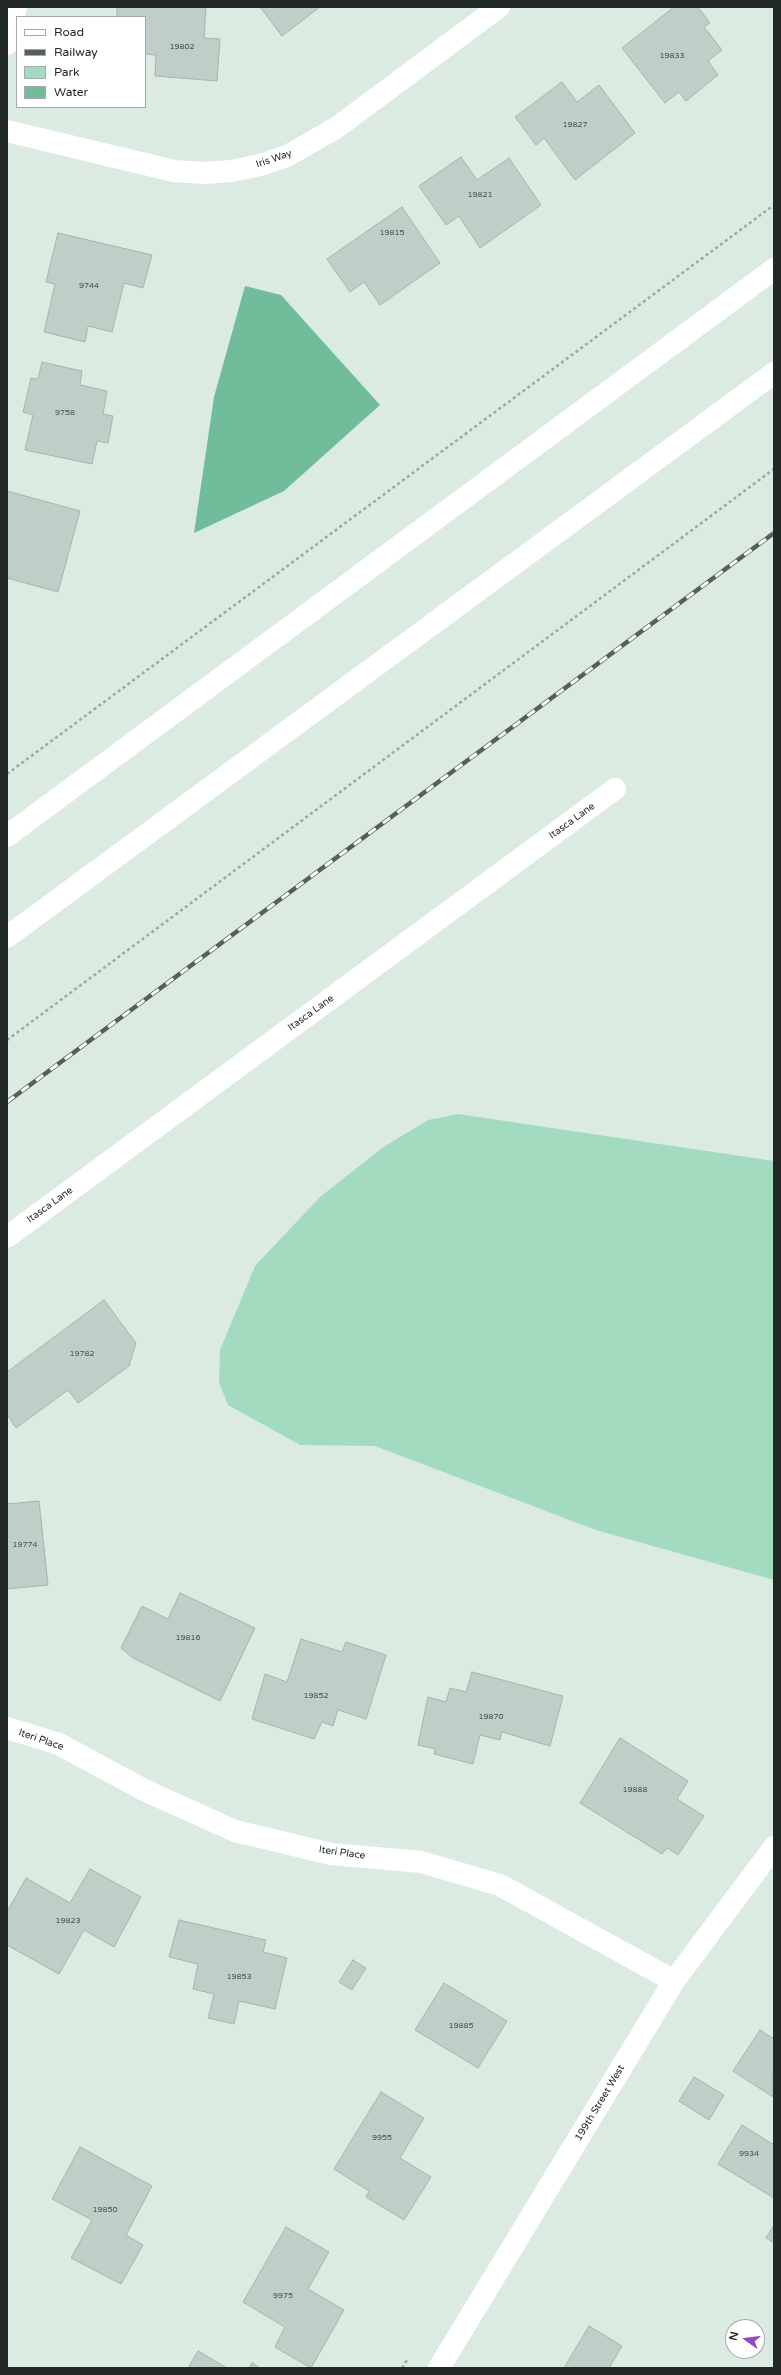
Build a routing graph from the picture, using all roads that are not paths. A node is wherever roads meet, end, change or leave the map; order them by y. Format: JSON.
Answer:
{"nodes":[{"id":1,"x":16,"y":7,"type":"edge"},
{"id":2,"x":499,"y":7,"type":"edge"},
{"id":3,"x":7,"y":44,"type":"edge"},
{"id":4,"x":7,"y":131,"type":"edge"},
{"id":5,"x":774,"y":269,"type":"edge"},
{"id":6,"x":774,"y":373,"type":"edge"},
{"id":7,"x":615,"y":789,"type":"dead end"},
{"id":8,"x":7,"y":836,"type":"edge"},
{"id":9,"x":7,"y":937,"type":"edge"},
{"id":10,"x":7,"y":1237,"type":"edge"},
{"id":11,"x":7,"y":1728,"type":"edge"},
{"id":12,"x":774,"y":1847,"type":"edge"},
{"id":13,"x":674,"y":1981,"type":"junction"},
{"id":14,"x":439,"y":2368,"type":"edge"}],
"edges":[{"from":1,"to":3,"type":"street"},
{"from":2,"to":4,"type":"street","name":"Iris Way"},
{"from":5,"to":8,"type":"street"},
{"from":6,"to":9,"type":"street"},
{"from":7,"to":10,"type":"street","name":"Itasca Lane"},
{"from":11,"to":13,"type":"street","name":"Iteri Place"},
{"from":12,"to":13,"type":"street","name":"199th Street West"},
{"from":13,"to":14,"type":"street","name":"199th Street West"}]}
